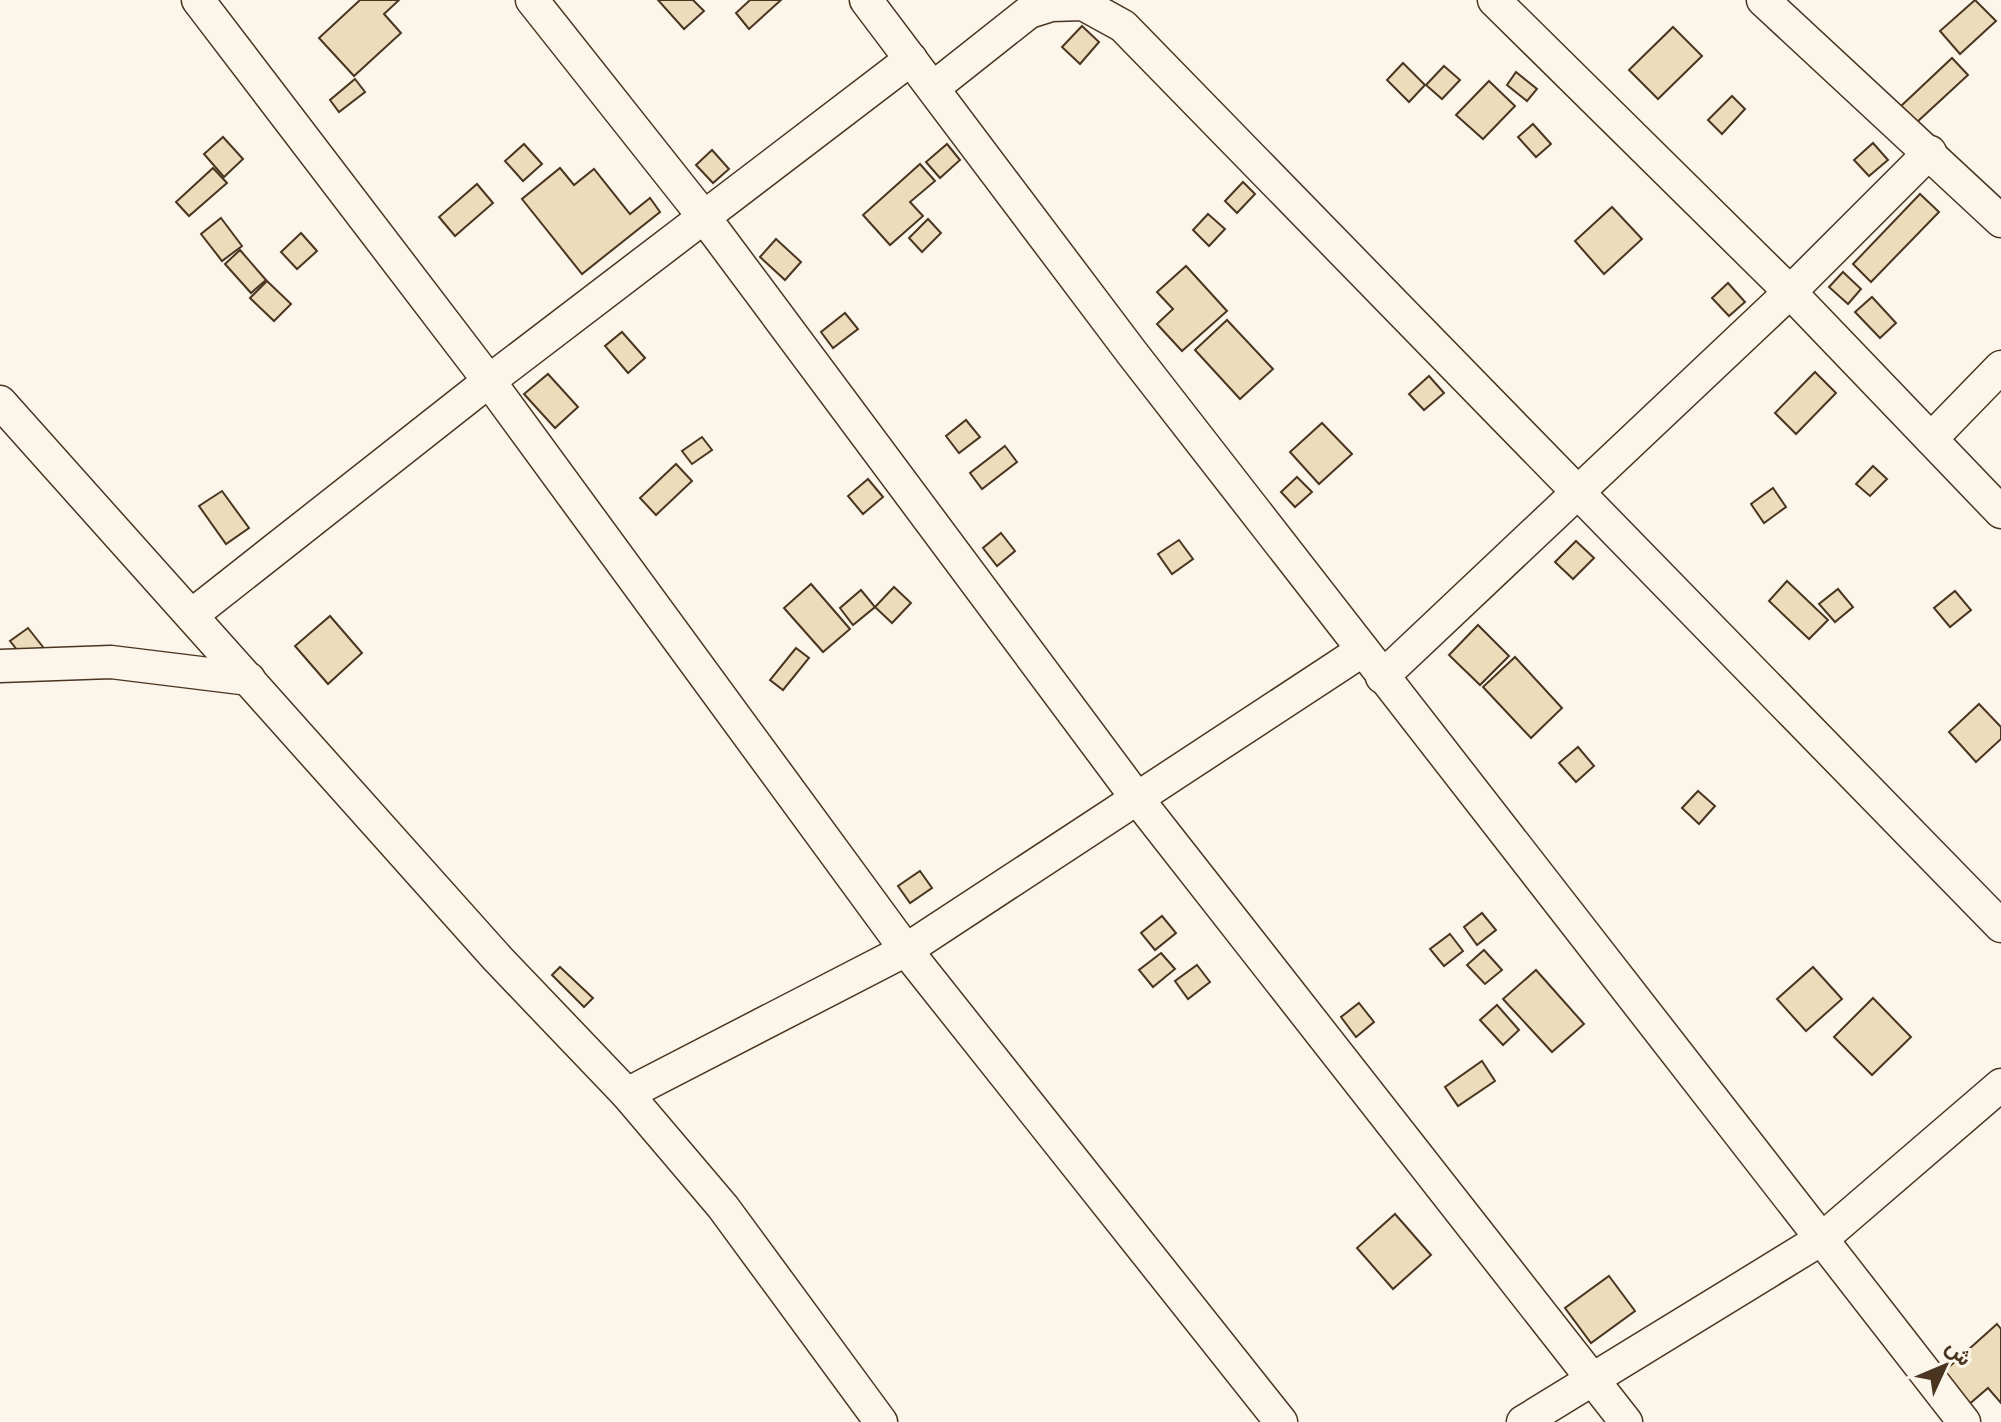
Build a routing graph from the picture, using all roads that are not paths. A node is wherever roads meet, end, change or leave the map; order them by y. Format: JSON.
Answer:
{"nodes":[{"id":1,"x":198,"y":0,"type":"edge"},
{"id":2,"x":532,"y":0,"type":"edge"},
{"id":3,"x":866,"y":0,"type":"edge"},
{"id":4,"x":1494,"y":0,"type":"edge"},
{"id":5,"x":1763,"y":0,"type":"edge"},
{"id":6,"x":911,"y":59,"type":"junction"},
{"id":7,"x":933,"y":88,"type":"junction"},
{"id":8,"x":1930,"y":152,"type":"junction"},
{"id":9,"x":704,"y":217,"type":"junction"},
{"id":10,"x":2000,"y":217,"type":"edge"},
{"id":11,"x":1790,"y":292,"type":"junction"},
{"id":12,"x":2001,"y":367,"type":"edge"},
{"id":13,"x":489,"y":381,"type":"junction"},
{"id":14,"x":0,"y":402,"type":"edge"},
{"id":15,"x":1931,"y":439,"type":"junction"},
{"id":16,"x":1579,"y":493,"type":"junction"},
{"id":17,"x":2001,"y":512,"type":"edge"},
{"id":18,"x":192,"y":615,"type":"junction"},
{"id":19,"x":1363,"y":650,"type":"junction"},
{"id":20,"x":0,"y":666,"type":"edge"},
{"id":21,"x":1382,"y":677,"type":"junction"},
{"id":22,"x":249,"y":679,"type":"junction"},
{"id":23,"x":1136,"y":797,"type":"junction"},
{"id":24,"x":2001,"y":926,"type":"edge"},
{"id":25,"x":906,"y":950,"type":"junction"},
{"id":26,"x":2001,"y":1085,"type":"edge"},
{"id":27,"x":627,"y":1094,"type":"junction"},
{"id":28,"x":1823,"y":1238,"type":"junction"},
{"id":29,"x":1593,"y":1379,"type":"junction"},
{"id":30,"x":881,"y":1422,"type":"edge"},
{"id":31,"x":1281,"y":1422,"type":"edge"},
{"id":32,"x":1523,"y":1422,"type":"edge"},
{"id":33,"x":1626,"y":1422,"type":"edge"},
{"id":34,"x":1964,"y":1422,"type":"edge"}],
"edges":[{"from":1,"to":13,"type":"street"},
{"from":2,"to":9,"type":"street"},
{"from":3,"to":6,"type":"street"},
{"from":4,"to":11,"type":"street"},
{"from":5,"to":8,"type":"street"},
{"from":6,"to":7,"type":"street"},
{"from":6,"to":9,"type":"street"},
{"from":7,"to":16,"type":"street"},
{"from":7,"to":19,"type":"street"},
{"from":8,"to":10,"type":"street"},
{"from":8,"to":11,"type":"street"},
{"from":9,"to":13,"type":"street"},
{"from":9,"to":23,"type":"street"},
{"from":11,"to":15,"type":"street"},
{"from":11,"to":16,"type":"street"},
{"from":12,"to":15,"type":"street"},
{"from":13,"to":18,"type":"street"},
{"from":13,"to":25,"type":"street"},
{"from":14,"to":18,"type":"street"},
{"from":15,"to":17,"type":"street"},
{"from":16,"to":21,"type":"street"},
{"from":16,"to":24,"type":"street"},
{"from":18,"to":22,"type":"street"},
{"from":19,"to":21,"type":"street"},
{"from":19,"to":23,"type":"street"},
{"from":20,"to":22,"type":"street"},
{"from":21,"to":28,"type":"street"},
{"from":22,"to":27,"type":"street"},
{"from":23,"to":25,"type":"street"},
{"from":23,"to":29,"type":"street"},
{"from":25,"to":27,"type":"street"},
{"from":25,"to":31,"type":"street"},
{"from":26,"to":28,"type":"street"},
{"from":27,"to":30,"type":"street"},
{"from":28,"to":29,"type":"street"},
{"from":28,"to":34,"type":"street"},
{"from":29,"to":32,"type":"street"},
{"from":29,"to":33,"type":"street"}]}
